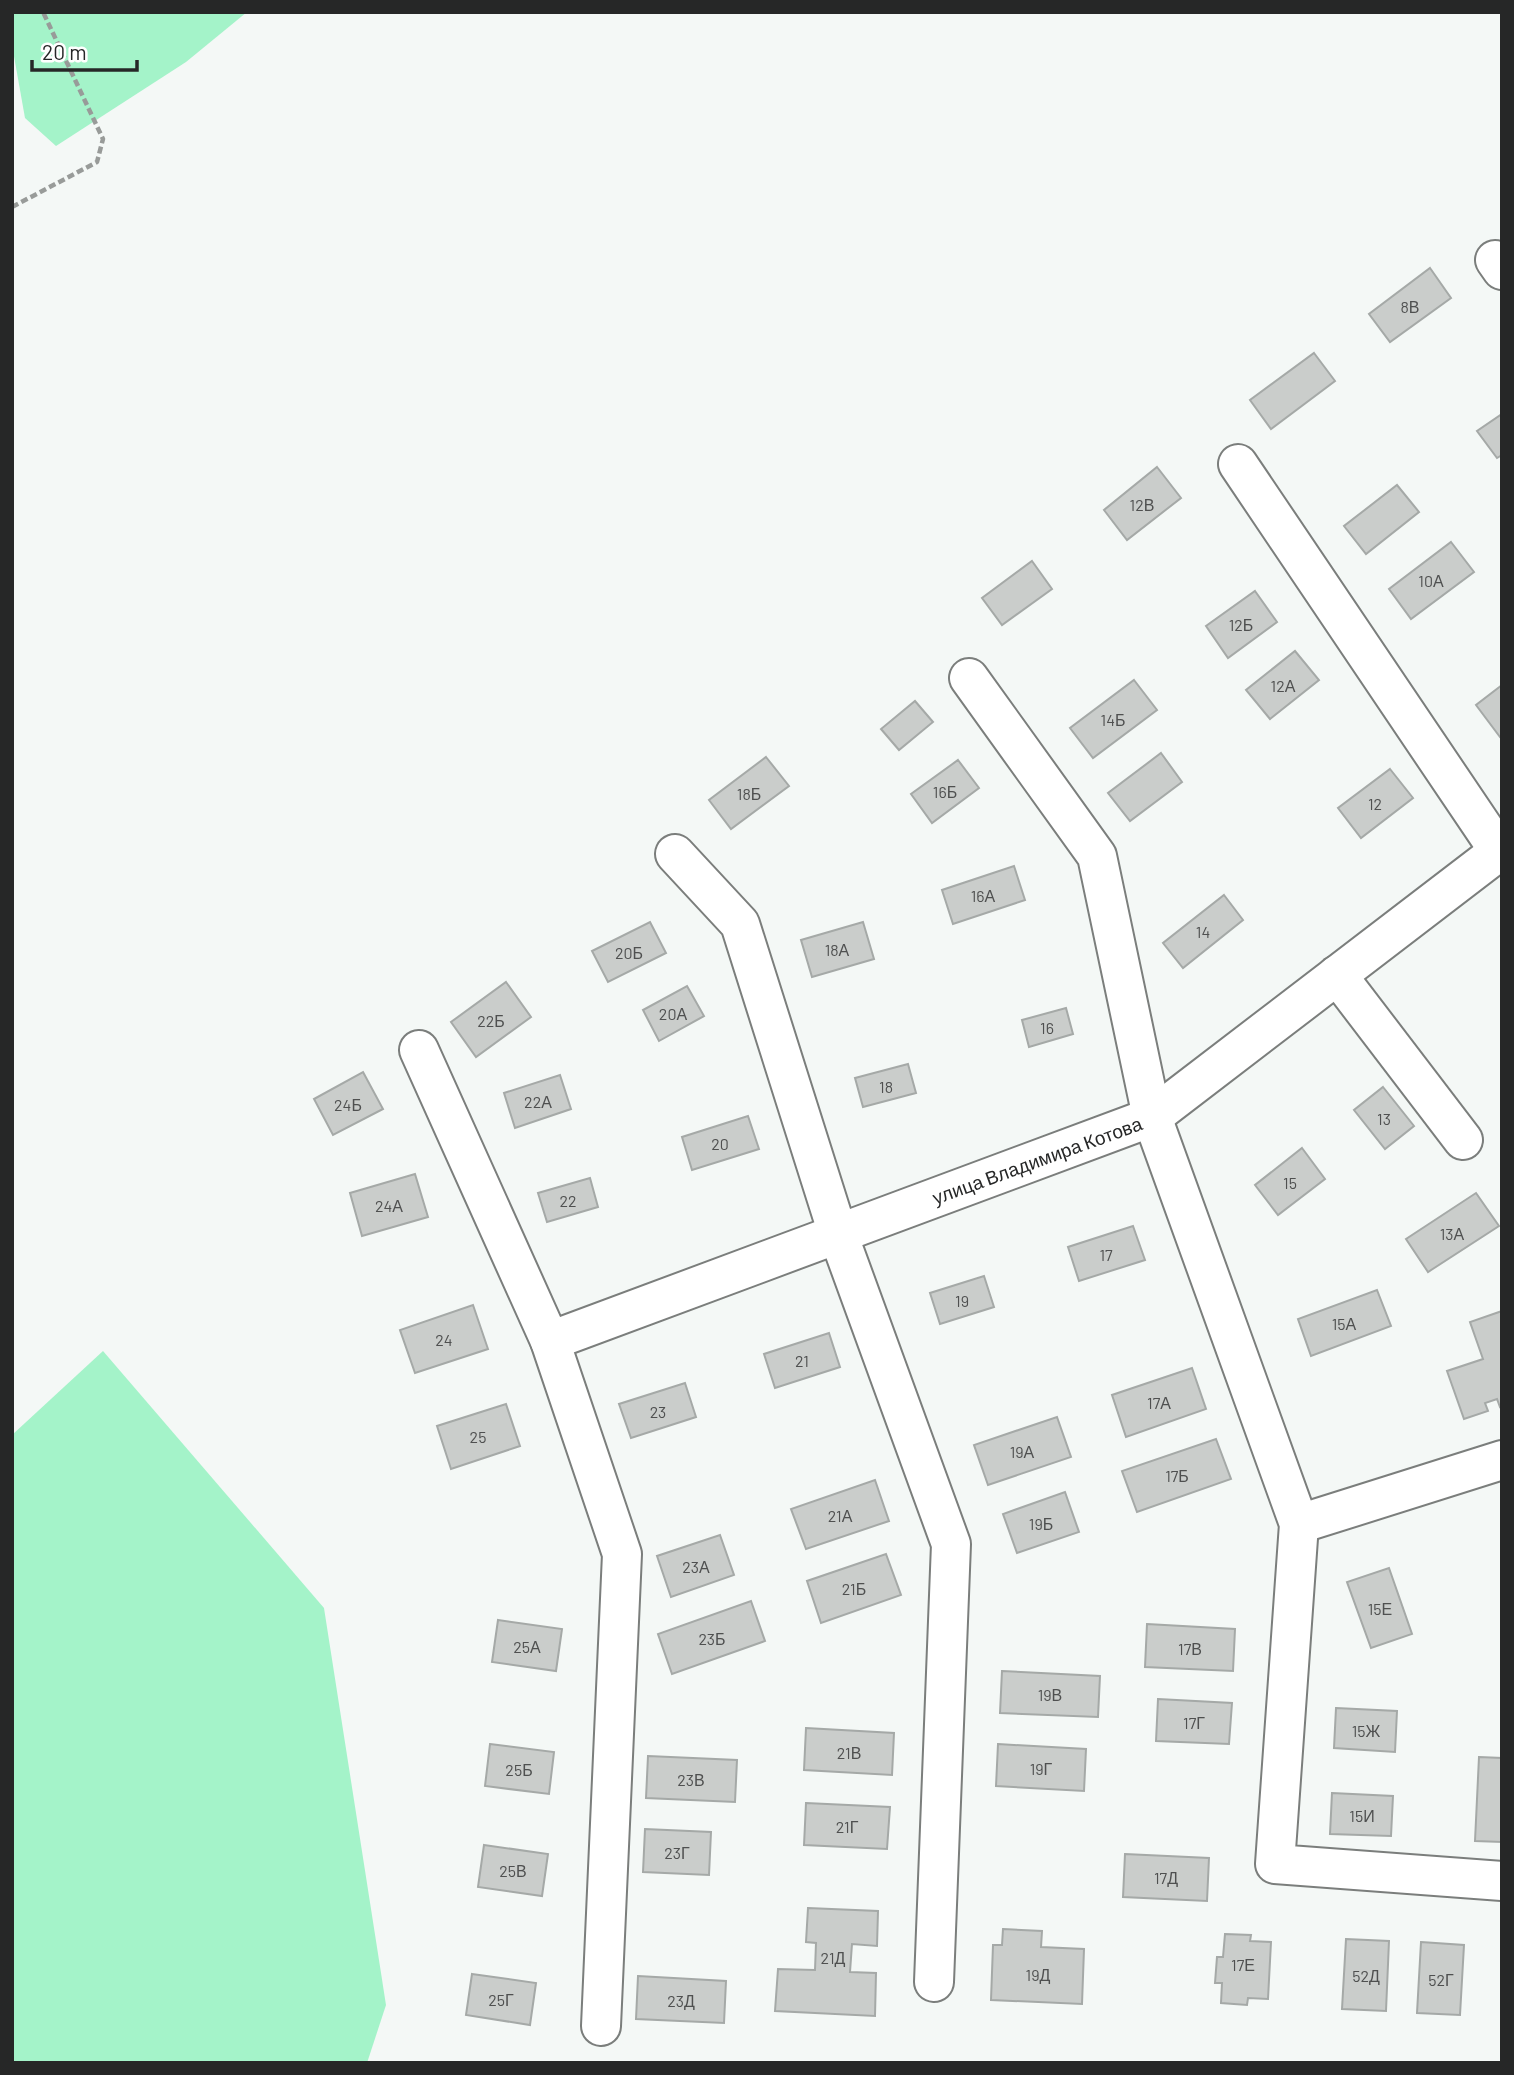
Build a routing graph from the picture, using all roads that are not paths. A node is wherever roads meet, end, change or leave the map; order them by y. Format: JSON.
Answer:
{"nodes":[{"id":1,"x":1238,"y":464,"type":"dead end"},
{"id":2,"x":969,"y":678,"type":"dead end"},
{"id":3,"x":1500,"y":850,"type":"edge"},
{"id":4,"x":675,"y":854,"type":"dead end"},
{"id":5,"x":1337,"y":975,"type":"junction"},
{"id":6,"x":419,"y":1050,"type":"dead end"},
{"id":7,"x":1152,"y":1117,"type":"junction"},
{"id":8,"x":1462,"y":1140,"type":"dead end"},
{"id":9,"x":838,"y":1234,"type":"junction"},
{"id":10,"x":550,"y":1341,"type":"junction"},
{"id":11,"x":1502,"y":1460,"type":"edge"},
{"id":12,"x":1299,"y":1524,"type":"junction"},
{"id":13,"x":1502,"y":1881,"type":"edge"},
{"id":14,"x":934,"y":1982,"type":"dead end"},
{"id":15,"x":601,"y":2026,"type":"dead end"}],
"edges":[{"from":1,"to":3,"type":"street"},
{"from":2,"to":7,"type":"street"},
{"from":3,"to":5,"type":"street","name":"улица Владимира Котова"},
{"from":4,"to":9,"type":"street"},
{"from":5,"to":7,"type":"street","name":"улица Владимира Котова"},
{"from":5,"to":8,"type":"street"},
{"from":6,"to":10,"type":"street"},
{"from":7,"to":9,"type":"street","name":"улица Владимира Котова"},
{"from":7,"to":12,"type":"street"},
{"from":9,"to":10,"type":"street","name":"улица Владимира Котова"},
{"from":9,"to":14,"type":"street"},
{"from":10,"to":15,"type":"street"},
{"from":11,"to":12,"type":"street"},
{"from":12,"to":13,"type":"street"}]}
